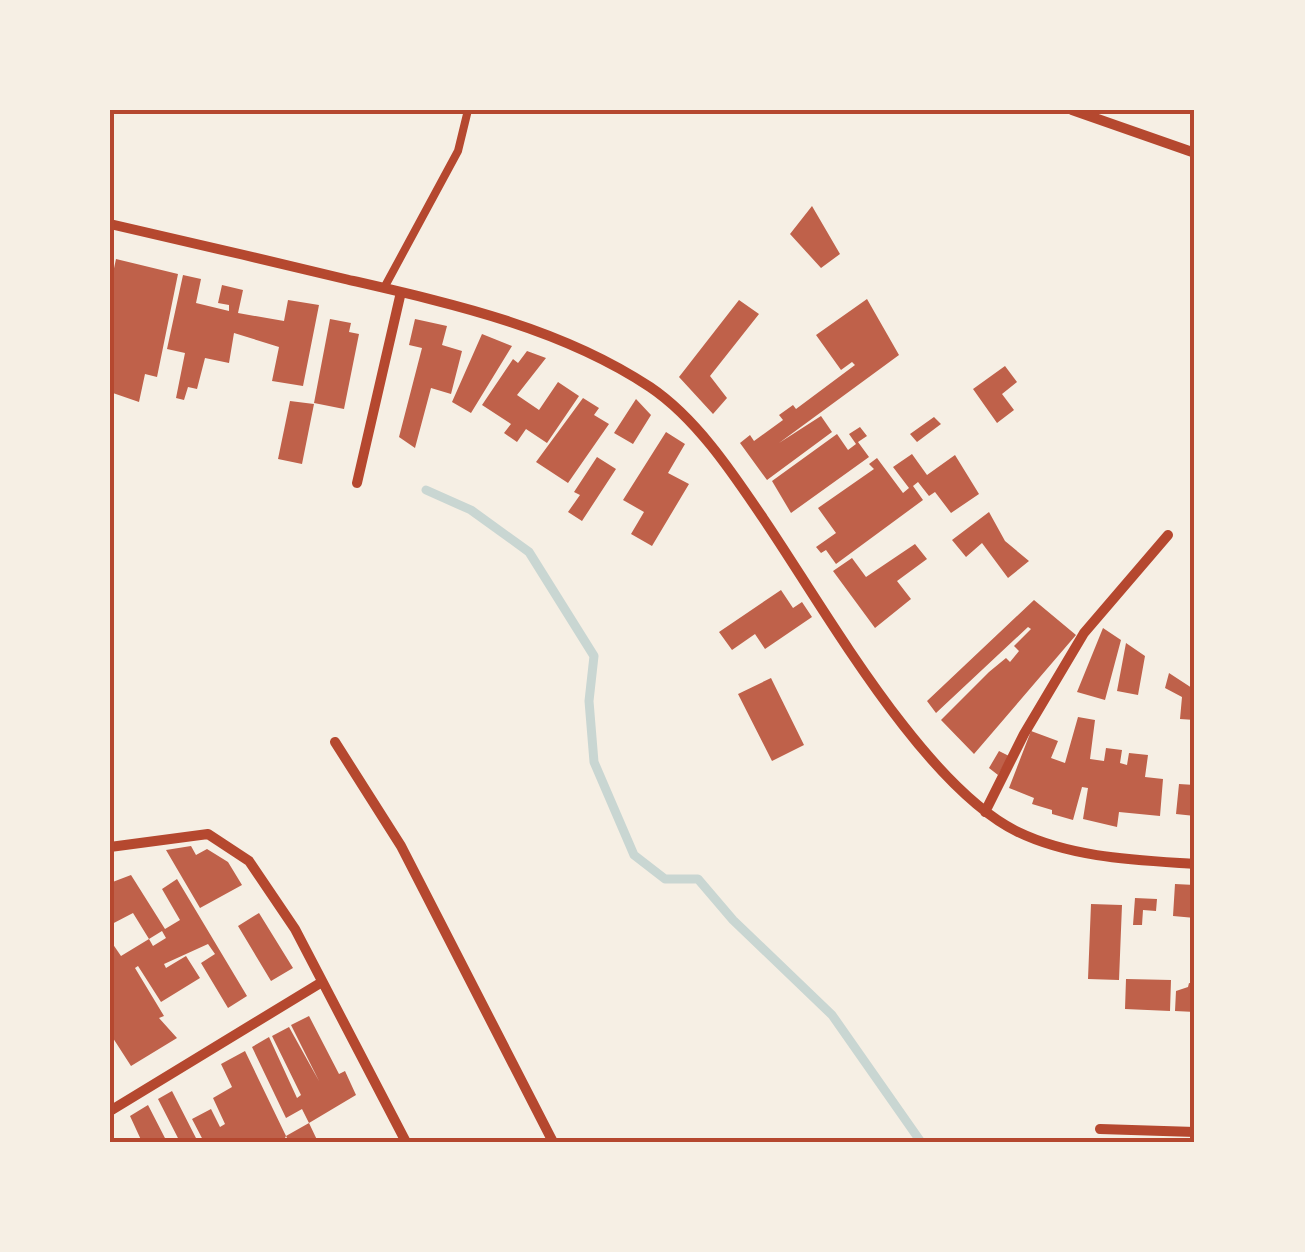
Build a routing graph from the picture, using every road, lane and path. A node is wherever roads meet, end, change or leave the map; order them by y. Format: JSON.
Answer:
{"nodes":[{"id":1,"x":468,"y":110,"type":"edge"},
{"id":2,"x":1072,"y":110,"type":"edge"},
{"id":3,"x":1195,"y":153,"type":"edge"},
{"id":4,"x":110,"y":224,"type":"edge"},
{"id":5,"x":384,"y":288,"type":"junction"},
{"id":6,"x":401,"y":292,"type":"junction"},
{"id":7,"x":357,"y":483,"type":"dead end"},
{"id":8,"x":1168,"y":535,"type":"dead end"},
{"id":9,"x":335,"y":742,"type":"dead end"},
{"id":10,"x":985,"y":812,"type":"junction"},
{"id":11,"x":112,"y":849,"type":"edge"},
{"id":12,"x":1195,"y":864,"type":"edge"},
{"id":13,"x":322,"y":982,"type":"junction"},
{"id":14,"x":110,"y":1110,"type":"edge"},
{"id":15,"x":1100,"y":1129,"type":"dead end"},
{"id":16,"x":1195,"y":1132,"type":"edge"},
{"id":17,"x":406,"y":1142,"type":"edge"},
{"id":18,"x":553,"y":1142,"type":"edge"}],
"edges":[{"from":1,"to":5,"type":"lane"},
{"from":2,"to":3,"type":"street"},
{"from":4,"to":5,"type":"street"},
{"from":5,"to":6,"type":"street"},
{"from":6,"to":7,"type":"street"},
{"from":6,"to":10,"type":"street"},
{"from":8,"to":10,"type":"street"},
{"from":9,"to":18,"type":"street"},
{"from":10,"to":12,"type":"street"},
{"from":11,"to":13,"type":"street"},
{"from":13,"to":14,"type":"street"},
{"from":13,"to":17,"type":"street"},
{"from":15,"to":16,"type":"street"}]}
